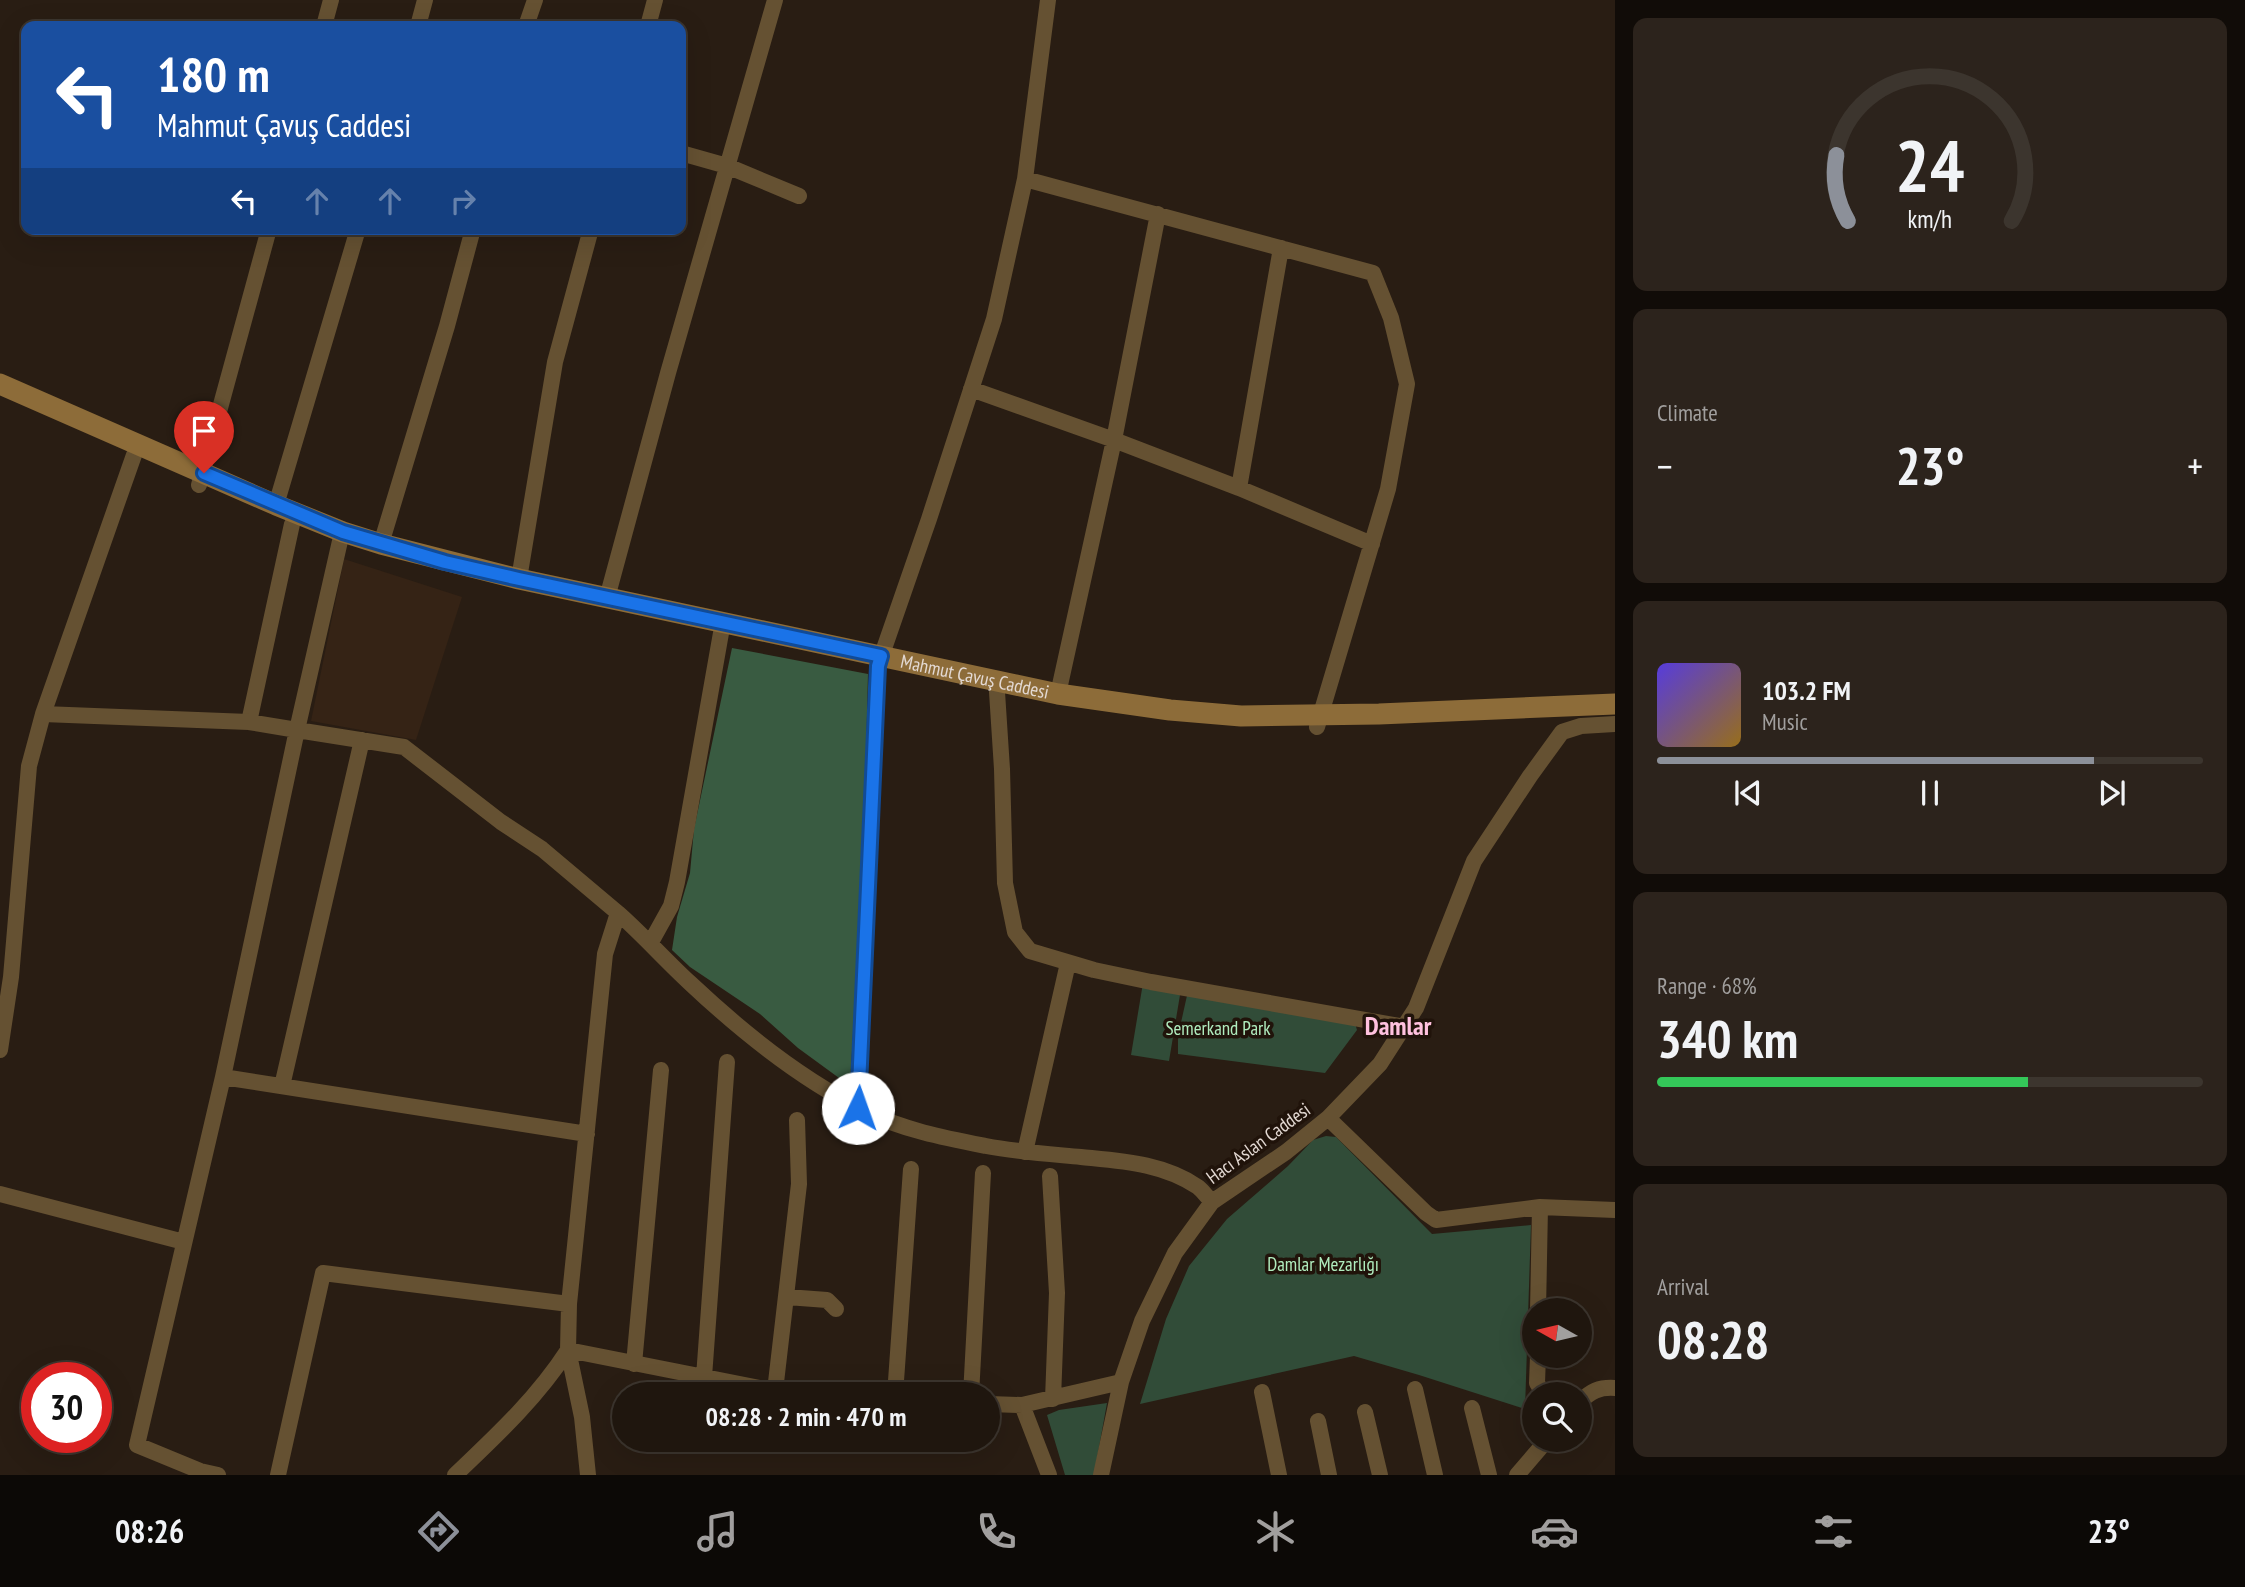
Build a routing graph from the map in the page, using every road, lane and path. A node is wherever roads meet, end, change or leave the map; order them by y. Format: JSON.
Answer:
{"nodes":[{"id":1,"x":331,"y":0,"type":"edge"},
{"id":2,"x":425,"y":0,"type":"edge"},
{"id":3,"x":535,"y":0,"type":"edge"},
{"id":4,"x":655,"y":0,"type":"edge"},
{"id":5,"x":775,"y":0,"type":"edge"},
{"id":6,"x":1048,"y":0,"type":"edge"},
{"id":7,"x":325,"y":21,"type":"edge"},
{"id":8,"x":419,"y":21,"type":"edge"},
{"id":9,"x":528,"y":21,"type":"edge"},
{"id":10,"x":649,"y":21,"type":"edge"},
{"id":11,"x":686,"y":154,"type":"edge"},
{"id":12,"x":727,"y":166,"type":"junction"},
{"id":13,"x":1025,"y":179,"type":"junction"},
{"id":14,"x":799,"y":196,"type":"dead end"},
{"id":15,"x":1158,"y":214,"type":"junction"},
{"id":16,"x":267,"y":235,"type":"edge"},
{"id":17,"x":356,"y":235,"type":"edge"},
{"id":18,"x":471,"y":235,"type":"edge"},
{"id":19,"x":588,"y":235,"type":"edge"},
{"id":20,"x":1282,"y":248,"type":"junction"},
{"id":21,"x":0,"y":384,"type":"edge"},
{"id":22,"x":971,"y":389,"type":"junction"},
{"id":23,"x":0,"y":397,"type":"edge"},
{"id":24,"x":1114,"y":440,"type":"junction"},
{"id":25,"x":134,"y":455,"type":"junction"},
{"id":26,"x":202,"y":479,"type":"junction"},
{"id":27,"x":1239,"y":488,"type":"junction"},
{"id":28,"x":276,"y":505,"type":"junction"},
{"id":29,"x":292,"y":524,"type":"junction"},
{"id":30,"x":340,"y":541,"type":"junction"},
{"id":31,"x":381,"y":544,"type":"junction"},
{"id":32,"x":1372,"y":544,"type":"junction"},
{"id":33,"x":519,"y":579,"type":"junction"},
{"id":34,"x":607,"y":598,"type":"junction"},
{"id":35,"x":721,"y":633,"type":"junction"},
{"id":36,"x":880,"y":661,"type":"junction"},
{"id":37,"x":997,"y":692,"type":"junction"},
{"id":38,"x":1058,"y":694,"type":"junction"},
{"id":39,"x":1615,"y":704,"type":"edge"},
{"id":40,"x":43,"y":714,"type":"junction"},
{"id":41,"x":1615,"y":716,"type":"edge"},
{"id":42,"x":1318,"y":721,"type":"junction"},
{"id":43,"x":249,"y":722,"type":"junction"},
{"id":44,"x":1615,"y":724,"type":"edge"},
{"id":45,"x":1560,"y":726,"type":"junction"},
{"id":46,"x":296,"y":730,"type":"junction"},
{"id":47,"x":362,"y":740,"type":"junction"},
{"id":48,"x":618,"y":913,"type":"junction"},
{"id":49,"x":651,"y":942,"type":"junction"},
{"id":50,"x":1068,"y":963,"type":"junction"},
{"id":51,"x":1405,"y":1027,"type":"junction"},
{"id":52,"x":0,"y":1050,"type":"edge"},
{"id":53,"x":727,"y":1062,"type":"dead end"},
{"id":54,"x":660,"y":1070,"type":"dead end"},
{"id":55,"x":223,"y":1077,"type":"junction"},
{"id":56,"x":282,"y":1086,"type":"junction"},
{"id":57,"x":858,"y":1108,"type":"junction"},
{"id":58,"x":1328,"y":1118,"type":"junction"},
{"id":59,"x":797,"y":1120,"type":"dead end"},
{"id":60,"x":587,"y":1134,"type":"junction"},
{"id":61,"x":1024,"y":1152,"type":"junction"},
{"id":62,"x":911,"y":1169,"type":"dead end"},
{"id":63,"x":983,"y":1173,"type":"dead end"},
{"id":64,"x":1050,"y":1176,"type":"dead end"},
{"id":65,"x":0,"y":1194,"type":"edge"},
{"id":66,"x":1212,"y":1202,"type":"junction"},
{"id":67,"x":1540,"y":1207,"type":"junction"},
{"id":68,"x":1615,"y":1210,"type":"edge"},
{"id":69,"x":184,"y":1242,"type":"junction"},
{"id":70,"x":787,"y":1297,"type":"junction"},
{"id":71,"x":1538,"y":1298,"type":"edge"},
{"id":72,"x":569,"y":1304,"type":"junction"},
{"id":73,"x":836,"y":1309,"type":"dead end"},
{"id":74,"x":568,"y":1350,"type":"junction"},
{"id":75,"x":634,"y":1364,"type":"junction"},
{"id":76,"x":704,"y":1377,"type":"junction"},
{"id":77,"x":729,"y":1382,"type":"edge"},
{"id":78,"x":776,"y":1382,"type":"edge"},
{"id":79,"x":896,"y":1382,"type":"edge"},
{"id":80,"x":972,"y":1382,"type":"edge"},
{"id":81,"x":1121,"y":1382,"type":"junction"},
{"id":82,"x":1615,"y":1388,"type":"edge"},
{"id":83,"x":1415,"y":1389,"type":"dead end"},
{"id":84,"x":1592,"y":1391,"type":"edge"},
{"id":85,"x":1262,"y":1392,"type":"dead end"},
{"id":86,"x":1053,"y":1399,"type":"junction"},
{"id":87,"x":1000,"y":1404,"type":"edge"},
{"id":88,"x":1022,"y":1405,"type":"junction"},
{"id":89,"x":1472,"y":1408,"type":"dead end"},
{"id":90,"x":1366,"y":1412,"type":"dead end"},
{"id":91,"x":1318,"y":1421,"type":"dead end"},
{"id":92,"x":1536,"y":1452,"type":"edge"},
{"id":93,"x":218,"y":1475,"type":"edge"},
{"id":94,"x":278,"y":1475,"type":"edge"},
{"id":95,"x":455,"y":1475,"type":"edge"},
{"id":96,"x":588,"y":1475,"type":"edge"},
{"id":97,"x":1049,"y":1475,"type":"edge"},
{"id":98,"x":1101,"y":1475,"type":"edge"},
{"id":99,"x":1279,"y":1475,"type":"edge"},
{"id":100,"x":1329,"y":1475,"type":"edge"},
{"id":101,"x":1380,"y":1475,"type":"edge"},
{"id":102,"x":1436,"y":1475,"type":"edge"},
{"id":103,"x":1489,"y":1475,"type":"edge"},
{"id":104,"x":1517,"y":1475,"type":"edge"}],
"edges":[{"from":1,"to":7,"type":"street"},
{"from":2,"to":8,"type":"street"},
{"from":3,"to":9,"type":"street"},
{"from":4,"to":10,"type":"street"},
{"from":5,"to":12,"type":"street"},
{"from":6,"to":13,"type":"street"},
{"from":11,"to":12,"type":"street"},
{"from":12,"to":14,"type":"street"},
{"from":12,"to":34,"type":"street"},
{"from":13,"to":15,"type":"street"},
{"from":13,"to":22,"type":"street"},
{"from":15,"to":20,"type":"street"},
{"from":15,"to":24,"type":"street"},
{"from":16,"to":26,"type":"street"},
{"from":17,"to":28,"type":"street"},
{"from":18,"to":31,"type":"street"},
{"from":19,"to":33,"type":"street"},
{"from":20,"to":27,"type":"street"},
{"from":20,"to":32,"type":"street"},
{"from":21,"to":26,"type":"main road","name":"Mahmut Çavuş Caddesi"},
{"from":22,"to":24,"type":"street"},
{"from":22,"to":36,"type":"street"},
{"from":23,"to":25,"type":"main road"},
{"from":24,"to":27,"type":"street"},
{"from":24,"to":38,"type":"street"},
{"from":25,"to":26,"type":"main road"},
{"from":25,"to":40,"type":"street"},
{"from":26,"to":28,"type":"main road","name":"Mahmut Çavuş Caddesi"},
{"from":26,"to":29,"type":"main road"},
{"from":27,"to":32,"type":"street"},
{"from":28,"to":31,"type":"main road","name":"Mahmut Çavuş Caddesi"},
{"from":29,"to":30,"type":"main road"},
{"from":29,"to":43,"type":"street"},
{"from":30,"to":35,"type":"main road"},
{"from":30,"to":46,"type":"street"},
{"from":31,"to":33,"type":"main road","name":"Mahmut Çavuş Caddesi"},
{"from":32,"to":42,"type":"street"},
{"from":33,"to":34,"type":"main road","name":"Mahmut Çavuş Caddesi"},
{"from":34,"to":36,"type":"main road","name":"Mahmut Çavuş Caddesi"},
{"from":35,"to":36,"type":"main road"},
{"from":35,"to":49,"type":"street"},
{"from":36,"to":37,"type":"main road"},
{"from":36,"to":38,"type":"main road","name":"Mahmut Çavuş Caddesi"},
{"from":36,"to":57,"type":"street"},
{"from":37,"to":42,"type":"main road"},
{"from":37,"to":50,"type":"street"},
{"from":38,"to":42,"type":"main road","name":"Mahmut Çavuş Caddesi"},
{"from":39,"to":42,"type":"main road","name":"Mahmut Çavuş Caddesi"},
{"from":40,"to":43,"type":"street"},
{"from":40,"to":52,"type":"street"},
{"from":41,"to":45,"type":"main road"},
{"from":42,"to":45,"type":"main road"},
{"from":43,"to":46,"type":"street"},
{"from":44,"to":45,"type":"street"},
{"from":45,"to":51,"type":"street","name":"Hacı Aslan Caddesi"},
{"from":46,"to":47,"type":"street"},
{"from":46,"to":55,"type":"street"},
{"from":47,"to":48,"type":"street"},
{"from":47,"to":56,"type":"street"},
{"from":48,"to":49,"type":"street"},
{"from":48,"to":60,"type":"street"},
{"from":49,"to":57,"type":"street"},
{"from":50,"to":51,"type":"street"},
{"from":50,"to":61,"type":"street"},
{"from":51,"to":58,"type":"street","name":"Hacı Aslan Caddesi"},
{"from":53,"to":76,"type":"street"},
{"from":54,"to":75,"type":"street"},
{"from":55,"to":56,"type":"street"},
{"from":55,"to":69,"type":"street"},
{"from":56,"to":60,"type":"street"},
{"from":57,"to":61,"type":"street"},
{"from":58,"to":66,"type":"street","name":"Hacı Aslan Caddesi"},
{"from":58,"to":67,"type":"street"},
{"from":59,"to":70,"type":"street"},
{"from":60,"to":72,"type":"street"},
{"from":61,"to":66,"type":"street"},
{"from":62,"to":79,"type":"street"},
{"from":63,"to":80,"type":"street"},
{"from":64,"to":86,"type":"street"},
{"from":65,"to":69,"type":"street"},
{"from":66,"to":81,"type":"street","name":"Hacı Aslan Caddesi"},
{"from":67,"to":68,"type":"street"},
{"from":67,"to":71,"type":"street"},
{"from":69,"to":93,"type":"street"},
{"from":70,"to":73,"type":"street"},
{"from":70,"to":78,"type":"street"},
{"from":72,"to":74,"type":"street"},
{"from":72,"to":94,"type":"street"},
{"from":74,"to":75,"type":"street"},
{"from":74,"to":95,"type":"street"},
{"from":74,"to":96,"type":"street"},
{"from":75,"to":76,"type":"street"},
{"from":76,"to":77,"type":"street"},
{"from":81,"to":86,"type":"street"},
{"from":81,"to":98,"type":"street","name":"Hacı Aslan Caddesi"},
{"from":82,"to":84,"type":"street"},
{"from":83,"to":102,"type":"street"},
{"from":85,"to":99,"type":"street"},
{"from":86,"to":88,"type":"street"},
{"from":87,"to":88,"type":"street"},
{"from":88,"to":97,"type":"street"},
{"from":89,"to":103,"type":"street"},
{"from":90,"to":101,"type":"street"},
{"from":91,"to":100,"type":"street"},
{"from":92,"to":104,"type":"street"}]}
